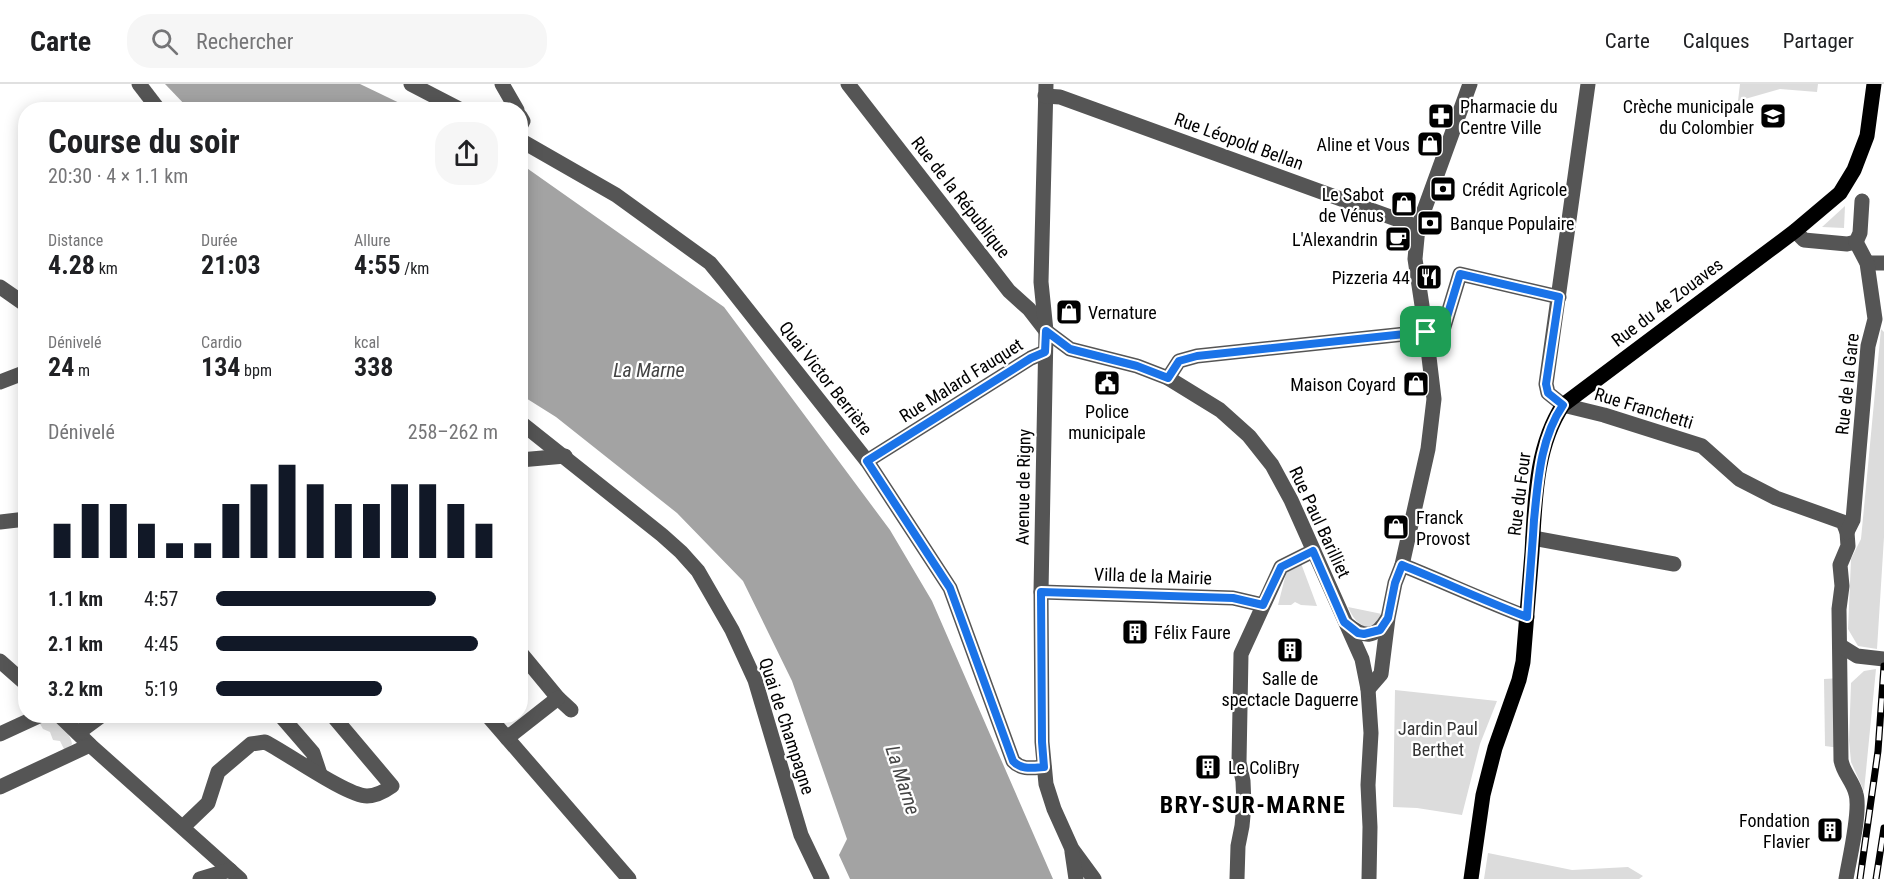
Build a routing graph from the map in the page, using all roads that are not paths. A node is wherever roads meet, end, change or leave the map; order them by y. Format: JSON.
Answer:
{"nodes":[{"id":1,"x":139,"y":84,"type":"edge"},
{"id":2,"x":411,"y":84,"type":"edge"},
{"id":3,"x":502,"y":84,"type":"edge"},
{"id":4,"x":848,"y":84,"type":"edge"},
{"id":5,"x":1470,"y":84,"type":"edge"},
{"id":6,"x":1588,"y":84,"type":"edge"},
{"id":7,"x":1874,"y":84,"type":"edge"},
{"id":8,"x":1045,"y":90,"type":"edge"},
{"id":9,"x":153,"y":102,"type":"edge"},
{"id":10,"x":446,"y":102,"type":"edge"},
{"id":11,"x":512,"y":102,"type":"edge"},
{"id":12,"x":528,"y":145,"type":"edge"},
{"id":13,"x":1862,"y":201,"type":"dead end"},
{"id":14,"x":1418,"y":227,"type":"junction"},
{"id":15,"x":1795,"y":231,"type":"junction"},
{"id":16,"x":1856,"y":243,"type":"junction"},
{"id":17,"x":1867,"y":263,"type":"junction"},
{"id":18,"x":1884,"y":263,"type":"edge"},
{"id":19,"x":0,"y":287,"type":"edge"},
{"id":20,"x":1559,"y":297,"type":"junction"},
{"id":21,"x":18,"y":299,"type":"edge"},
{"id":22,"x":1046,"y":331,"type":"junction"},
{"id":23,"x":1426,"y":332,"type":"junction"},
{"id":24,"x":1045,"y":352,"type":"junction"},
{"id":25,"x":18,"y":375,"type":"edge"},
{"id":26,"x":1168,"y":378,"type":"junction"},
{"id":27,"x":0,"y":382,"type":"edge"},
{"id":28,"x":1563,"y":405,"type":"junction"},
{"id":29,"x":528,"y":428,"type":"edge"},
{"id":30,"x":565,"y":456,"type":"junction"},
{"id":31,"x":528,"y":459,"type":"edge"},
{"id":32,"x":867,"y":461,"type":"junction"},
{"id":33,"x":18,"y":520,"type":"edge"},
{"id":34,"x":0,"y":522,"type":"edge"},
{"id":35,"x":1847,"y":532,"type":"junction"},
{"id":36,"x":1533,"y":538,"type":"junction"},
{"id":37,"x":1313,"y":551,"type":"junction"},
{"id":38,"x":1674,"y":564,"type":"dead end"},
{"id":39,"x":1402,"y":565,"type":"junction"},
{"id":40,"x":1041,"y":592,"type":"junction"},
{"id":41,"x":1263,"y":605,"type":"junction"},
{"id":42,"x":1527,"y":617,"type":"junction"},
{"id":43,"x":1388,"y":618,"type":"junction"},
{"id":44,"x":1344,"y":622,"type":"junction"},
{"id":45,"x":1840,"y":646,"type":"junction"},
{"id":46,"x":1876,"y":658,"type":"edge"},
{"id":47,"x":0,"y":661,"type":"edge"},
{"id":48,"x":528,"y":662,"type":"edge"},
{"id":49,"x":18,"y":677,"type":"edge"},
{"id":50,"x":1840,"y":684,"type":"junction"},
{"id":51,"x":1368,"y":689,"type":"junction"},
{"id":52,"x":558,"y":698,"type":"junction"},
{"id":53,"x":571,"y":710,"type":"dead end"},
{"id":54,"x":528,"y":722,"type":"edge"},
{"id":55,"x":24,"y":723,"type":"edge"},
{"id":56,"x":67,"y":723,"type":"edge"},
{"id":57,"x":92,"y":723,"type":"edge"},
{"id":58,"x":287,"y":723,"type":"edge"},
{"id":59,"x":339,"y":723,"type":"edge"},
{"id":60,"x":494,"y":723,"type":"edge"},
{"id":61,"x":526,"y":723,"type":"edge"},
{"id":62,"x":78,"y":733,"type":"junction"},
{"id":63,"x":0,"y":734,"type":"edge"},
{"id":64,"x":507,"y":738,"type":"junction"},
{"id":65,"x":90,"y":745,"type":"junction"},
{"id":66,"x":1044,"y":767,"type":"junction"},
{"id":67,"x":320,"y":774,"type":"junction"},
{"id":68,"x":0,"y":787,"type":"edge"},
{"id":69,"x":183,"y":827,"type":"junction"},
{"id":70,"x":1072,"y":849,"type":"junction"},
{"id":71,"x":235,"y":875,"type":"edge"},
{"id":72,"x":200,"y":879,"type":"edge"},
{"id":73,"x":629,"y":879,"type":"edge"},
{"id":74,"x":822,"y":879,"type":"edge"},
{"id":75,"x":1076,"y":879,"type":"edge"},
{"id":76,"x":1094,"y":879,"type":"edge"},
{"id":77,"x":1237,"y":879,"type":"edge"},
{"id":78,"x":1369,"y":879,"type":"edge"},
{"id":79,"x":1471,"y":879,"type":"edge"},
{"id":80,"x":1846,"y":879,"type":"edge"}],
"edges":[{"from":1,"to":9,"type":"street"},
{"from":2,"to":10,"type":"street"},
{"from":3,"to":11,"type":"street"},
{"from":4,"to":22,"type":"street","name":"Rue de la République"},
{"from":5,"to":14,"type":"street"},
{"from":6,"to":20,"type":"street"},
{"from":7,"to":15,"type":"main road","name":"Rue du 4e Zouaves"},
{"from":8,"to":14,"type":"street","name":"Rue Léopold Bellan"},
{"from":8,"to":22,"type":"street","name":"Avenue de Rigny"},
{"from":12,"to":32,"type":"street","name":"Quai Victor Berrière"},
{"from":13,"to":16,"type":"street"},
{"from":14,"to":23,"type":"street"},
{"from":15,"to":16,"type":"street"},
{"from":15,"to":28,"type":"main road","name":"Rue du 4e Zouaves"},
{"from":16,"to":17,"type":"street","name":"Rue de la Gare"},
{"from":17,"to":18,"type":"street"},
{"from":17,"to":35,"type":"street","name":"Rue de la Gare"},
{"from":19,"to":21,"type":"street"},
{"from":20,"to":23,"type":"street"},
{"from":20,"to":28,"type":"street"},
{"from":22,"to":24,"type":"street","name":"Avenue de Rigny"},
{"from":22,"to":26,"type":"street","name":"Rue de la République"},
{"from":23,"to":26,"type":"street"},
{"from":23,"to":39,"type":"street"},
{"from":24,"to":32,"type":"street","name":"Rue Malard Fauquet"},
{"from":24,"to":40,"type":"street","name":"Avenue de Rigny"},
{"from":25,"to":27,"type":"street"},
{"from":26,"to":37,"type":"street","name":"Rue Paul Barilliet"},
{"from":28,"to":35,"type":"street","name":"Rue Franchetti"},
{"from":28,"to":36,"type":"main road","name":"Rue du Four"},
{"from":29,"to":30,"type":"street","name":"Quai de Champagne"},
{"from":30,"to":31,"type":"street"},
{"from":30,"to":74,"type":"street","name":"Quai de Champagne"},
{"from":32,"to":66,"type":"street","name":"Quai Victor Berrière"},
{"from":33,"to":34,"type":"street"},
{"from":35,"to":45,"type":"street"},
{"from":36,"to":38,"type":"street"},
{"from":36,"to":42,"type":"main road","name":"Rue du Four"},
{"from":37,"to":41,"type":"street"},
{"from":37,"to":44,"type":"street","name":"Rue Paul Barilliet"},
{"from":39,"to":42,"type":"street"},
{"from":39,"to":43,"type":"street"},
{"from":40,"to":41,"type":"street","name":"Villa de la Mairie"},
{"from":40,"to":66,"type":"street","name":"Avenue de Rigny"},
{"from":41,"to":77,"type":"street"},
{"from":42,"to":79,"type":"main road","name":"Rue du Four"},
{"from":43,"to":44,"type":"street"},
{"from":43,"to":51,"type":"street"},
{"from":44,"to":51,"type":"street","name":"Rue Paul Barilliet"},
{"from":45,"to":46,"type":"street"},
{"from":45,"to":50,"type":"street"},
{"from":46,"to":50,"type":"street"},
{"from":47,"to":49,"type":"street"},
{"from":48,"to":52,"type":"street"},
{"from":50,"to":80,"type":"street"},
{"from":51,"to":78,"type":"street","name":"Rue Paul Barilliet"},
{"from":52,"to":53,"type":"street"},
{"from":52,"to":54,"type":"street"},
{"from":55,"to":63,"type":"street"},
{"from":56,"to":62,"type":"street"},
{"from":57,"to":62,"type":"street"},
{"from":58,"to":67,"type":"street"},
{"from":59,"to":67,"type":"street"},
{"from":60,"to":64,"type":"street"},
{"from":61,"to":64,"type":"street"},
{"from":62,"to":65,"type":"street"},
{"from":64,"to":73,"type":"street"},
{"from":65,"to":68,"type":"street"},
{"from":65,"to":69,"type":"street"},
{"from":66,"to":70,"type":"street","name":"Avenue de Rigny"},
{"from":67,"to":69,"type":"street"},
{"from":69,"to":71,"type":"street"},
{"from":70,"to":75,"type":"street"},
{"from":70,"to":76,"type":"street","name":"Avenue de Rigny"},
{"from":71,"to":72,"type":"street"}]}
